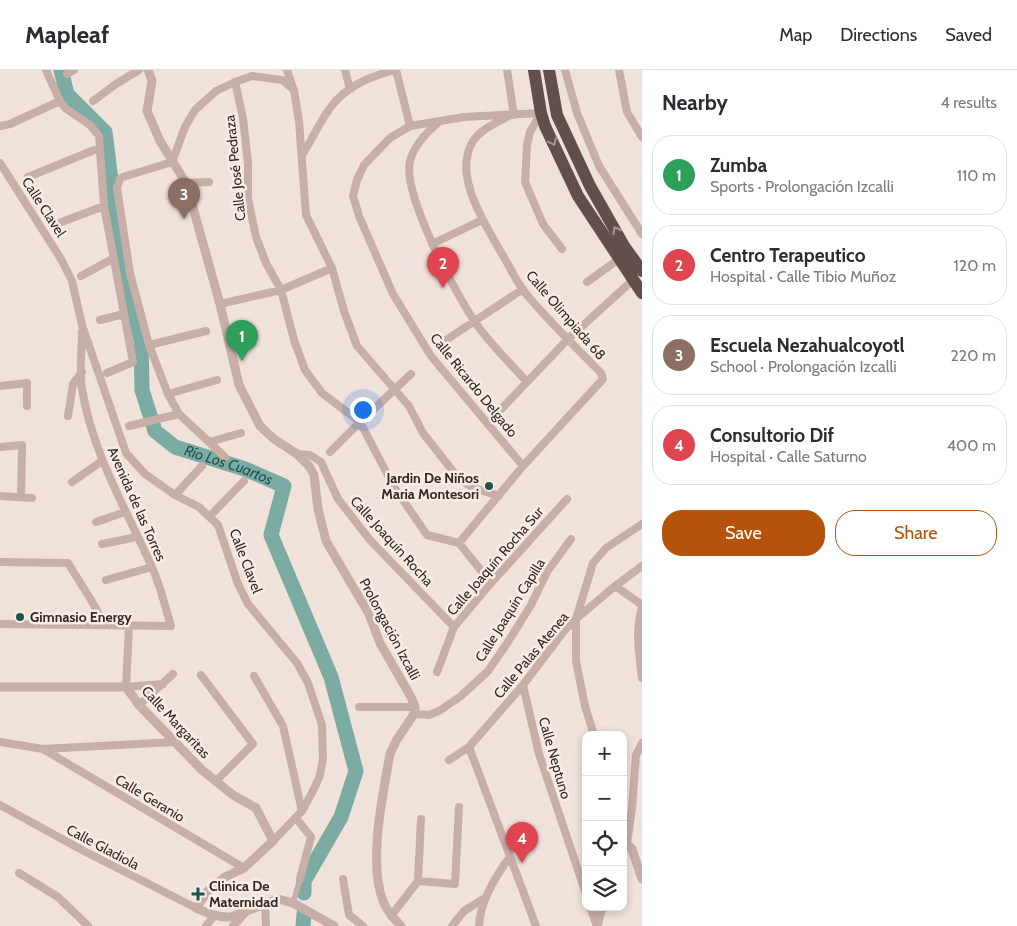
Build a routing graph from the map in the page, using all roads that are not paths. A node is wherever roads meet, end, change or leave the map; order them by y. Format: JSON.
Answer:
{"nodes":[{"id":1,"x":46,"y":70,"type":"edge"},
{"id":2,"x":139,"y":70,"type":"edge"},
{"id":3,"x":148,"y":70,"type":"edge"},
{"id":4,"x":287,"y":70,"type":"edge"},
{"id":5,"x":345,"y":70,"type":"edge"},
{"id":6,"x":395,"y":70,"type":"edge"},
{"id":7,"x":507,"y":70,"type":"edge"},
{"id":8,"x":534,"y":70,"type":"edge"},
{"id":9,"x":549,"y":70,"type":"edge"},
{"id":10,"x":565,"y":70,"type":"edge"},
{"id":11,"x":619,"y":70,"type":"edge"},
{"id":12,"x":235,"y":82,"type":"junction"},
{"id":13,"x":350,"y":89,"type":"junction"},
{"id":14,"x":294,"y":90,"type":"junction"},
{"id":15,"x":93,"y":100,"type":"dead end"},
{"id":16,"x":60,"y":101,"type":"junction"},
{"id":17,"x":541,"y":113,"type":"junction"},
{"id":18,"x":512,"y":115,"type":"junction"},
{"id":19,"x":439,"y":122,"type":"junction"},
{"id":20,"x":0,"y":126,"type":"edge"},
{"id":21,"x":410,"y":126,"type":"junction"},
{"id":22,"x":642,"y":136,"type":"edge"},
{"id":23,"x":99,"y":148,"type":"junction"},
{"id":24,"x":302,"y":155,"type":"junction"},
{"id":25,"x":172,"y":162,"type":"junction"},
{"id":26,"x":0,"y":163,"type":"edge"},
{"id":27,"x":28,"y":177,"type":"dead end"},
{"id":28,"x":210,"y":182,"type":"dead end"},
{"id":29,"x":186,"y":184,"type":"junction"},
{"id":30,"x":104,"y":206,"type":"junction"},
{"id":31,"x":482,"y":220,"type":"junction"},
{"id":32,"x":59,"y":223,"type":"dead end"},
{"id":33,"x":642,"y":234,"type":"edge"},
{"id":34,"x":432,"y":244,"type":"junction"},
{"id":35,"x":562,"y":250,"type":"dead end"},
{"id":36,"x":114,"y":258,"type":"junction"},
{"id":37,"x":619,"y":259,"type":"junction"},
{"id":38,"x":332,"y":268,"type":"junction"},
{"id":39,"x":638,"y":275,"type":"edge"},
{"id":40,"x":81,"y":276,"type":"dead end"},
{"id":41,"x":587,"y":282,"type":"dead end"},
{"id":42,"x":523,"y":289,"type":"junction"},
{"id":43,"x":281,"y":290,"type":"junction"},
{"id":44,"x":642,"y":293,"type":"edge"},
{"id":45,"x":220,"y":304,"type":"junction"},
{"id":46,"x":124,"y":314,"type":"junction"},
{"id":47,"x":100,"y":320,"type":"dead end"},
{"id":48,"x":475,"y":322,"type":"junction"},
{"id":49,"x":82,"y":325,"type":"junction"},
{"id":50,"x":206,"y":330,"type":"dead end"},
{"id":51,"x":568,"y":339,"type":"junction"},
{"id":52,"x":446,"y":340,"type":"dead end"},
{"id":53,"x":149,"y":345,"type":"junction"},
{"id":54,"x":82,"y":372,"type":"junction"},
{"id":55,"x":107,"y":373,"type":"dead end"},
{"id":56,"x":411,"y":374,"type":"dead end"},
{"id":57,"x":217,"y":380,"type":"dead end"},
{"id":58,"x":527,"y":382,"type":"junction"},
{"id":59,"x":0,"y":386,"type":"edge"},
{"id":60,"x":395,"y":388,"type":"junction"},
{"id":61,"x":168,"y":394,"type":"junction"},
{"id":62,"x":26,"y":406,"type":"dead end"},
{"id":63,"x":179,"y":414,"type":"junction"},
{"id":64,"x":68,"y":416,"type":"dead end"},
{"id":65,"x":360,"y":422,"type":"junction"},
{"id":66,"x":488,"y":424,"type":"junction"},
{"id":67,"x":129,"y":426,"type":"dead end"},
{"id":68,"x":241,"y":433,"type":"dead end"},
{"id":69,"x":209,"y":442,"type":"junction"},
{"id":70,"x":0,"y":448,"type":"edge"},
{"id":71,"x":330,"y":452,"type":"dead end"},
{"id":72,"x":297,"y":454,"type":"junction"},
{"id":73,"x":226,"y":458,"type":"dead end"},
{"id":74,"x":102,"y":460,"type":"junction"},
{"id":75,"x":202,"y":466,"type":"dead end"},
{"id":76,"x":523,"y":466,"type":"junction"},
{"id":77,"x":244,"y":481,"type":"dead end"},
{"id":78,"x":72,"y":482,"type":"dead end"},
{"id":79,"x":176,"y":495,"type":"junction"},
{"id":80,"x":0,"y":496,"type":"edge"},
{"id":81,"x":499,"y":496,"type":"junction"},
{"id":82,"x":21,"y":497,"type":"junction"},
{"id":83,"x":32,"y":498,"type":"dead end"},
{"id":84,"x":567,"y":499,"type":"dead end"},
{"id":85,"x":125,"y":512,"type":"junction"},
{"id":86,"x":210,"y":516,"type":"junction"},
{"id":87,"x":96,"y":522,"type":"dead end"},
{"id":88,"x":642,"y":524,"type":"edge"},
{"id":89,"x":137,"y":537,"type":"junction"},
{"id":90,"x":571,"y":539,"type":"dead end"},
{"id":91,"x":459,"y":543,"type":"junction"},
{"id":92,"x":102,"y":544,"type":"dead end"},
{"id":93,"x":0,"y":562,"type":"edge"},
{"id":94,"x":642,"y":566,"type":"edge"},
{"id":95,"x":152,"y":567,"type":"junction"},
{"id":96,"x":106,"y":580,"type":"dead end"},
{"id":97,"x":491,"y":583,"type":"junction"},
{"id":98,"x":615,"y":586,"type":"junction"},
{"id":99,"x":642,"y":606,"type":"edge"},
{"id":100,"x":576,"y":619,"type":"junction"},
{"id":101,"x":0,"y":624,"type":"edge"},
{"id":102,"x":105,"y":625,"type":"junction"},
{"id":103,"x":129,"y":627,"type":"junction"},
{"id":104,"x":454,"y":627,"type":"junction"},
{"id":105,"x":437,"y":672,"type":"dead end"},
{"id":106,"x":173,"y":674,"type":"dead end"},
{"id":107,"x":201,"y":675,"type":"dead end"},
{"id":108,"x":254,"y":676,"type":"dead end"},
{"id":109,"x":642,"y":678,"type":"edge"},
{"id":110,"x":163,"y":684,"type":"junction"},
{"id":111,"x":524,"y":685,"type":"junction"},
{"id":112,"x":0,"y":687,"type":"edge"},
{"id":113,"x":126,"y":687,"type":"junction"},
{"id":114,"x":139,"y":705,"type":"junction"},
{"id":115,"x":359,"y":707,"type":"dead end"},
{"id":116,"x":414,"y":710,"type":"junction"},
{"id":117,"x":593,"y":731,"type":"edge"},
{"id":118,"x":0,"y":742,"type":"edge"},
{"id":119,"x":175,"y":742,"type":"junction"},
{"id":120,"x":642,"y":743,"type":"edge"},
{"id":121,"x":469,"y":746,"type":"junction"},
{"id":122,"x":43,"y":749,"type":"junction"},
{"id":123,"x":449,"y":760,"type":"dead end"},
{"id":124,"x":216,"y":782,"type":"junction"},
{"id":125,"x":0,"y":805,"type":"edge"},
{"id":126,"x":459,"y":807,"type":"dead end"},
{"id":127,"x":302,"y":811,"type":"junction"},
{"id":128,"x":296,"y":818,"type":"junction"},
{"id":129,"x":421,"y":818,"type":"dead end"},
{"id":130,"x":627,"y":833,"type":"edge"},
{"id":131,"x":273,"y":841,"type":"junction"},
{"id":132,"x":627,"y":844,"type":"edge"},
{"id":133,"x":509,"y":858,"type":"junction"},
{"id":134,"x":244,"y":868,"type":"junction"},
{"id":135,"x":19,"y":873,"type":"dead end"},
{"id":136,"x":300,"y":879,"type":"joint"},
{"id":137,"x":343,"y":879,"type":"dead end"},
{"id":138,"x":642,"y":879,"type":"edge"},
{"id":139,"x":418,"y":881,"type":"junction"},
{"id":140,"x":582,"y":882,"type":"edge"},
{"id":141,"x":485,"y":898,"type":"junction"},
{"id":142,"x":265,"y":903,"type":"junction"},
{"id":143,"x":293,"y":903,"type":"junction"},
{"id":144,"x":196,"y":908,"type":"junction"},
{"id":145,"x":248,"y":910,"type":"junction"},
{"id":146,"x":591,"y":911,"type":"edge"},
{"id":147,"x":601,"y":911,"type":"edge"},
{"id":148,"x":214,"y":916,"type":"junction"},
{"id":149,"x":390,"y":916,"type":"junction"},
{"id":150,"x":88,"y":926,"type":"edge"},
{"id":151,"x":206,"y":926,"type":"edge"},
{"id":152,"x":234,"y":926,"type":"edge"},
{"id":153,"x":266,"y":926,"type":"edge"},
{"id":154,"x":334,"y":926,"type":"edge"},
{"id":155,"x":363,"y":926,"type":"edge"},
{"id":156,"x":401,"y":926,"type":"edge"},
{"id":157,"x":452,"y":926,"type":"edge"},
{"id":158,"x":479,"y":926,"type":"edge"},
{"id":159,"x":536,"y":926,"type":"edge"},
{"id":160,"x":597,"y":926,"type":"edge"}],
"edges":[{"from":1,"to":16,"type":"street"},
{"from":2,"to":15,"type":"street"},
{"from":3,"to":25,"type":"street","name":"Prolongación Izcalli"},
{"from":4,"to":14,"type":"street"},
{"from":5,"to":13,"type":"street"},
{"from":6,"to":13,"type":"street"},
{"from":6,"to":21,"type":"street"},
{"from":7,"to":18,"type":"street"},
{"from":8,"to":17,"type":"highway"},
{"from":39,"to":9,"type":"highway","one_way":true},
{"from":10,"to":33,"type":"street"},
{"from":11,"to":22,"type":"street"},
{"from":12,"to":14,"type":"street"},
{"from":12,"to":25,"type":"street"},
{"from":12,"to":43,"type":"street","name":"Calle José Pedraza"},
{"from":13,"to":24,"type":"street"},
{"from":14,"to":24,"type":"street"},
{"from":16,"to":20,"type":"street"},
{"from":16,"to":23,"type":"street"},
{"from":17,"to":18,"type":"street","name":"Calle Ricardo Delgado"},
{"from":17,"to":35,"type":"street"},
{"from":17,"to":37,"type":"highway","one_way":true},
{"from":18,"to":19,"type":"street","name":"Calle Ricardo Delgado"},
{"from":18,"to":31,"type":"street","name":"Calle Olimpiada 68"},
{"from":19,"to":21,"type":"street","name":"Calle Ricardo Delgado"},
{"from":19,"to":34,"type":"street"},
{"from":21,"to":66,"type":"street","name":"Calle Ricardo Delgado"},
{"from":23,"to":27,"type":"street"},
{"from":23,"to":30,"type":"street"},
{"from":24,"to":38,"type":"street"},
{"from":25,"to":29,"type":"street","name":"Prolongación Izcalli"},
{"from":25,"to":53,"type":"street"},
{"from":26,"to":49,"type":"street","name":"Calle Clavel"},
{"from":28,"to":29,"type":"street"},
{"from":29,"to":45,"type":"street","name":"Prolongación Izcalli"},
{"from":30,"to":32,"type":"street"},
{"from":30,"to":36,"type":"street"},
{"from":31,"to":34,"type":"street"},
{"from":31,"to":42,"type":"street","name":"Calle Olimpiada 68"},
{"from":34,"to":48,"type":"street"},
{"from":36,"to":40,"type":"street"},
{"from":36,"to":46,"type":"street"},
{"from":37,"to":39,"type":"highway"},
{"from":37,"to":41,"type":"street"},
{"from":38,"to":43,"type":"street"},
{"from":38,"to":60,"type":"street"},
{"from":39,"to":44,"type":"highway"},
{"from":39,"to":51,"type":"street"},
{"from":42,"to":48,"type":"street"},
{"from":42,"to":51,"type":"street","name":"Calle Olimpiada 68"},
{"from":43,"to":45,"type":"street"},
{"from":43,"to":65,"type":"street","name":"Calle José Pedraza"},
{"from":45,"to":72,"type":"street","name":"Prolongación Izcalli"},
{"from":46,"to":47,"type":"street"},
{"from":46,"to":55,"type":"street"},
{"from":48,"to":52,"type":"street"},
{"from":48,"to":58,"type":"street"},
{"from":49,"to":54,"type":"street","name":"Avenida de las Torres"},
{"from":49,"to":79,"type":"street","name":"Calle Clavel"},
{"from":50,"to":53,"type":"street"},
{"from":51,"to":58,"type":"street"},
{"from":51,"to":76,"type":"street","name":"Calle Olimpiada 68"},
{"from":53,"to":61,"type":"street"},
{"from":54,"to":64,"type":"street"},
{"from":54,"to":74,"type":"street","name":"Avenida de las Torres"},
{"from":56,"to":60,"type":"street"},
{"from":57,"to":61,"type":"street"},
{"from":58,"to":66,"type":"street"},
{"from":59,"to":62,"type":"street"},
{"from":60,"to":65,"type":"street"},
{"from":60,"to":81,"type":"street"},
{"from":61,"to":63,"type":"street"},
{"from":63,"to":67,"type":"street"},
{"from":63,"to":69,"type":"street"},
{"from":65,"to":71,"type":"street"},
{"from":65,"to":91,"type":"street","name":"Calle José Pedraza"},
{"from":66,"to":76,"type":"street","name":"Calle Ricardo Delgado"},
{"from":68,"to":69,"type":"street"},
{"from":69,"to":73,"type":"street"},
{"from":70,"to":82,"type":"street"},
{"from":72,"to":104,"type":"street","name":"Calle Joaquín Rocha"},
{"from":72,"to":116,"type":"street","name":"Prolongación Izcalli"},
{"from":74,"to":78,"type":"street"},
{"from":74,"to":85,"type":"street","name":"Avenida de las Torres"},
{"from":75,"to":79,"type":"street"},
{"from":76,"to":81,"type":"street"},
{"from":77,"to":86,"type":"street"},
{"from":79,"to":86,"type":"street","name":"Calle Clavel"},
{"from":80,"to":82,"type":"street"},
{"from":81,"to":91,"type":"street"},
{"from":82,"to":83,"type":"street"},
{"from":84,"to":97,"type":"street","name":"Calle Joaquín Rocha Sur"},
{"from":85,"to":87,"type":"street"},
{"from":85,"to":89,"type":"street","name":"Avenida de las Torres"},
{"from":86,"to":127,"type":"street","name":"Calle Clavel"},
{"from":88,"to":100,"type":"street"},
{"from":89,"to":92,"type":"street"},
{"from":89,"to":95,"type":"street","name":"Avenida de las Torres"},
{"from":90,"to":116,"type":"street","name":"Calle Joaquín Capilla"},
{"from":91,"to":97,"type":"street"},
{"from":93,"to":102,"type":"street"},
{"from":94,"to":98,"type":"street","name":"Calle Palas Atenea"},
{"from":95,"to":96,"type":"street"},
{"from":95,"to":103,"type":"street","name":"Avenida de las Torres"},
{"from":97,"to":104,"type":"street","name":"Calle Joaquín Rocha Sur"},
{"from":98,"to":99,"type":"street"},
{"from":98,"to":100,"type":"street","name":"Calle Palas Atenea"},
{"from":99,"to":109,"type":"street"},
{"from":100,"to":111,"type":"street","name":"Calle Palas Atenea"},
{"from":100,"to":117,"type":"street"},
{"from":101,"to":102,"type":"street","name":"Avenida de las Torres"},
{"from":102,"to":103,"type":"street","name":"Avenida de las Torres"},
{"from":103,"to":113,"type":"street"},
{"from":104,"to":105,"type":"street","name":"Calle Joaquín Rocha Sur"},
{"from":106,"to":110,"type":"street"},
{"from":107,"to":124,"type":"street"},
{"from":108,"to":127,"type":"street"},
{"from":110,"to":113,"type":"street"},
{"from":110,"to":114,"type":"street"},
{"from":111,"to":121,"type":"street","name":"Calle Palas Atenea"},
{"from":111,"to":140,"type":"street","name":"Calle Neptuno"},
{"from":112,"to":113,"type":"street","name":"Calle Margaritas"},
{"from":113,"to":114,"type":"street","name":"Calle Margaritas"},
{"from":114,"to":119,"type":"street","name":"Calle Margaritas"},
{"from":115,"to":116,"type":"street","name":"Calle Joaquín Capilla"},
{"from":116,"to":149,"type":"street"},
{"from":118,"to":122,"type":"street"},
{"from":119,"to":122,"type":"street"},
{"from":119,"to":124,"type":"street","name":"Calle Margaritas"},
{"from":120,"to":130,"type":"street"},
{"from":121,"to":123,"type":"street","name":"Calle Palas Atenea"},
{"from":121,"to":133,"type":"street"},
{"from":122,"to":134,"type":"street","name":"Calle Geranio"},
{"from":124,"to":131,"type":"street","name":"Calle Margaritas"},
{"from":125,"to":144,"type":"street","name":"Calle Gladiola"},
{"from":126,"to":139,"type":"street"},
{"from":127,"to":128,"type":"street","name":"Calle Clavel"},
{"from":128,"to":131,"type":"street","name":"Calle Clavel"},
{"from":128,"to":136,"type":"street"},
{"from":129,"to":139,"type":"street"},
{"from":131,"to":134,"type":"street","name":"Calle Clavel"},
{"from":132,"to":138,"type":"street"},
{"from":133,"to":141,"type":"street"},
{"from":133,"to":159,"type":"street"},
{"from":134,"to":144,"type":"street","name":"Calle Clavel"},
{"from":135,"to":150,"type":"street"},
{"from":136,"to":143,"type":"street"},
{"from":137,"to":155,"type":"street"},
{"from":139,"to":149,"type":"street"},
{"from":141,"to":157,"type":"street"},
{"from":141,"to":158,"type":"street"},
{"from":142,"to":143,"type":"street"},
{"from":142,"to":145,"type":"street"},
{"from":142,"to":153,"type":"street"},
{"from":143,"to":154,"type":"street"},
{"from":144,"to":148,"type":"street"},
{"from":145,"to":148,"type":"street"},
{"from":145,"to":152,"type":"street"},
{"from":146,"to":160,"type":"street"},
{"from":147,"to":160,"type":"street"},
{"from":148,"to":151,"type":"street"},
{"from":149,"to":156,"type":"street"}]}
